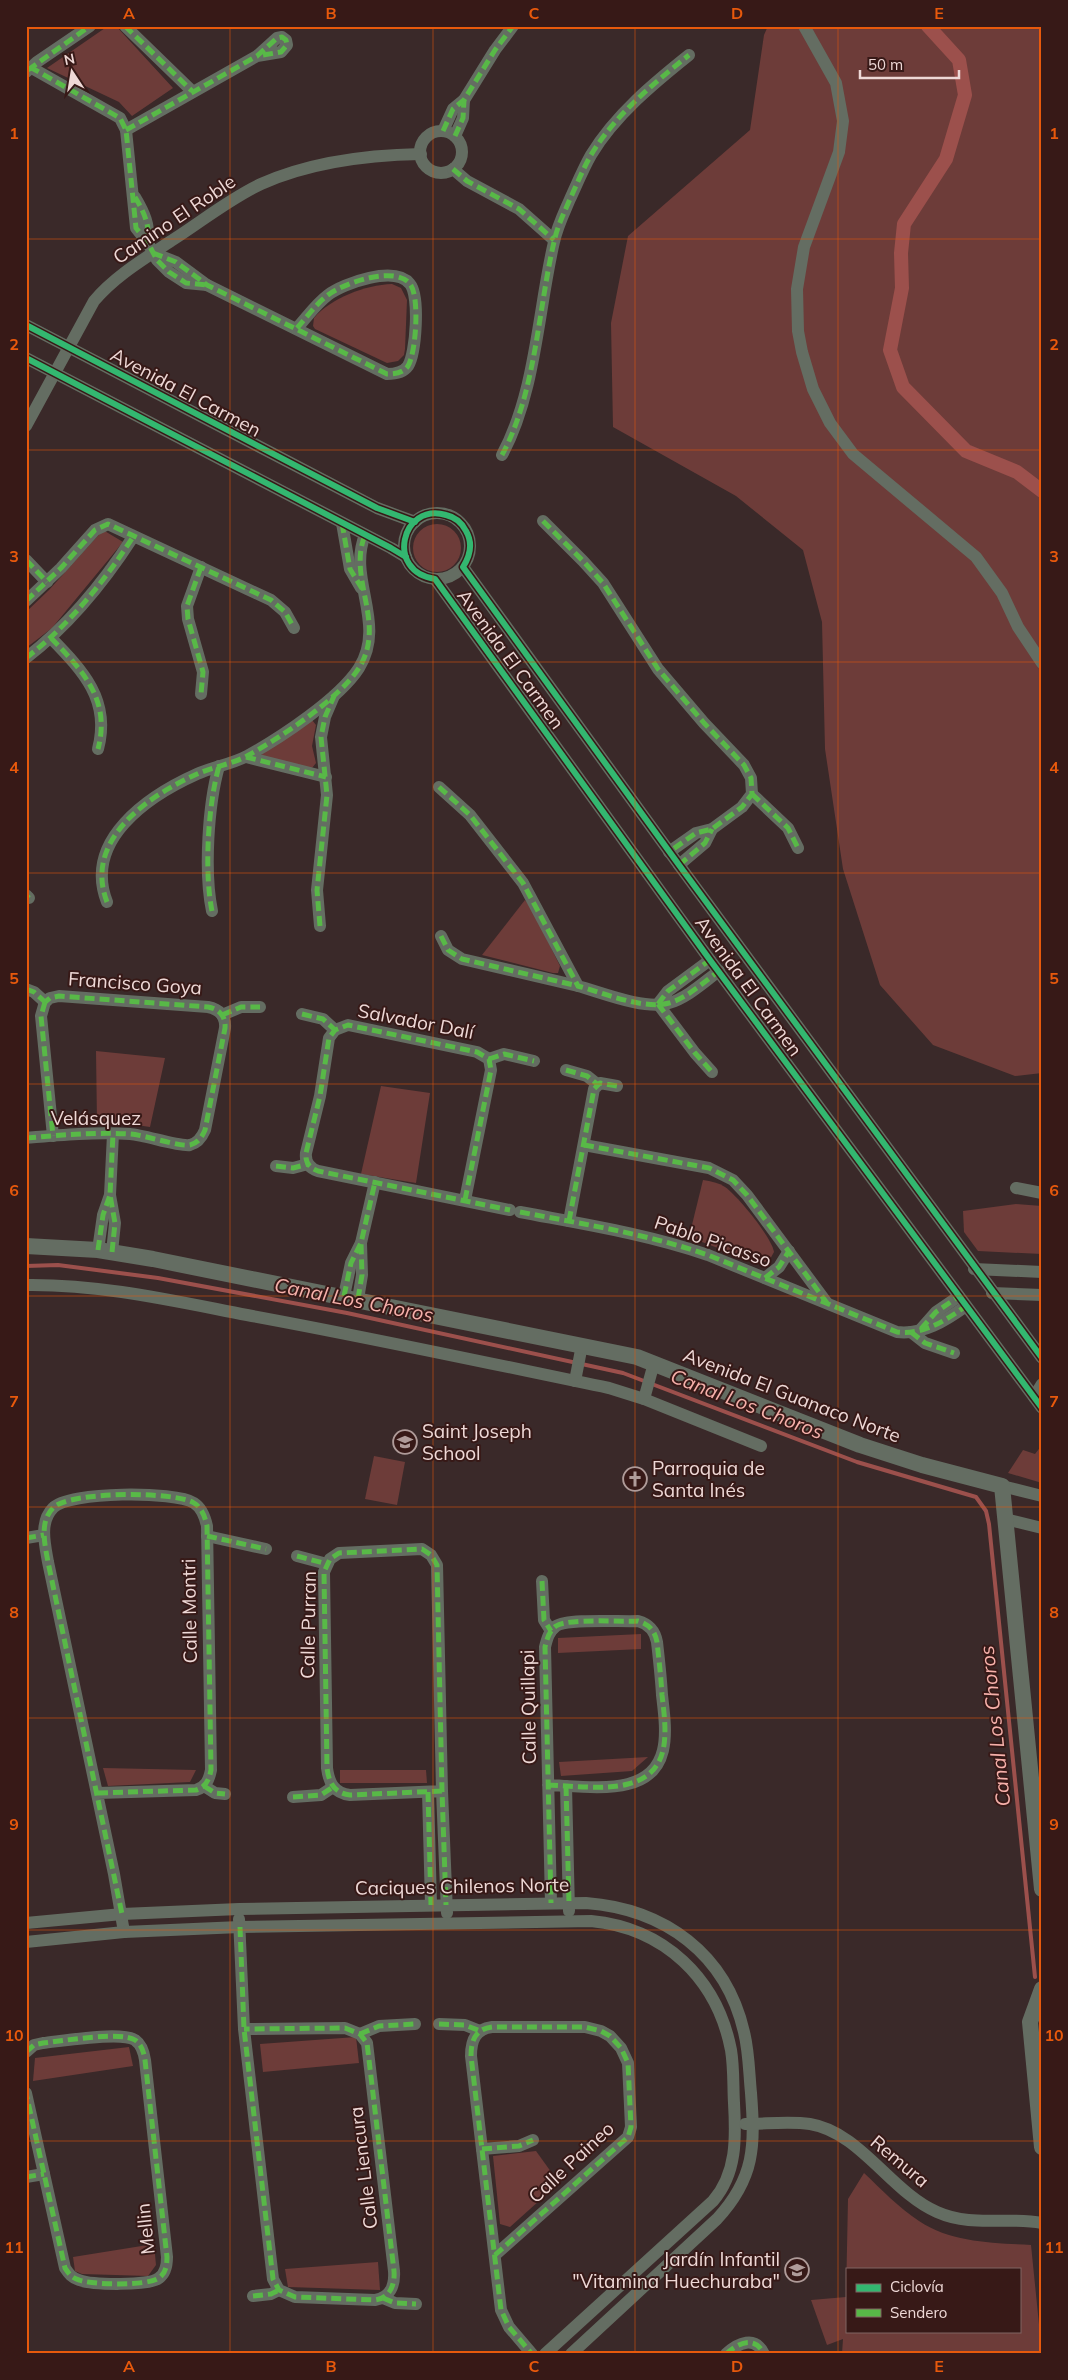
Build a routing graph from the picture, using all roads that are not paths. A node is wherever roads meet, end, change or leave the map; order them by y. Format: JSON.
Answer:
{"nodes":[{"id":1,"x":90,"y":26,"type":"edge"},
{"id":2,"x":125,"y":26,"type":"edge"},
{"id":3,"x":514,"y":26,"type":"edge"},
{"id":4,"x":804,"y":26,"type":"edge"},
{"id":5,"x":689,"y":54,"type":"dead end"},
{"id":6,"x":257,"y":56,"type":"dead end"},
{"id":7,"x":28,"y":69,"type":"edge"},
{"id":8,"x":192,"y":91,"type":"junction"},
{"id":9,"x":126,"y":130,"type":"junction"},
{"id":10,"x":449,"y":134,"type":"junction"},
{"id":11,"x":421,"y":154,"type":"junction"},
{"id":12,"x":453,"y":169,"type":"junction"},
{"id":13,"x":554,"y":240,"type":"junction"},
{"id":14,"x":151,"y":248,"type":"junction"},
{"id":15,"x":26,"y":324,"type":"edge"},
{"id":16,"x":297,"y":328,"type":"junction"},
{"id":17,"x":69,"y":347,"type":"junction"},
{"id":18,"x":26,"y":358,"type":"edge"},
{"id":19,"x":55,"y":373,"type":"junction"},
{"id":20,"x":26,"y":426,"type":"edge"},
{"id":21,"x":502,"y":455,"type":"dead end"},
{"id":22,"x":342,"y":522,"type":"junction"},
{"id":23,"x":415,"y":522,"type":"junction"},
{"id":24,"x":543,"y":522,"type":"dead end"},
{"id":25,"x":365,"y":535,"type":"junction"},
{"id":26,"x":133,"y":537,"type":"junction"},
{"id":27,"x":406,"y":558,"type":"junction"},
{"id":28,"x":26,"y":560,"type":"edge"},
{"id":29,"x":201,"y":567,"type":"junction"},
{"id":30,"x":463,"y":567,"type":"junction"},
{"id":31,"x":435,"y":580,"type":"junction"},
{"id":32,"x":46,"y":582,"type":"junction"},
{"id":33,"x":364,"y":592,"type":"junction"},
{"id":34,"x":26,"y":601,"type":"edge"},
{"id":35,"x":294,"y":628,"type":"dead end"},
{"id":36,"x":51,"y":638,"type":"junction"},
{"id":37,"x":26,"y":658,"type":"edge"},
{"id":38,"x":1042,"y":663,"type":"edge"},
{"id":39,"x":201,"y":694,"type":"dead end"},
{"id":40,"x":335,"y":694,"type":"junction"},
{"id":41,"x":98,"y":749,"type":"dead end"},
{"id":42,"x":246,"y":757,"type":"junction"},
{"id":43,"x":219,"y":766,"type":"junction"},
{"id":44,"x":326,"y":777,"type":"junction"},
{"id":45,"x":439,"y":787,"type":"dead end"},
{"id":46,"x":752,"y":794,"type":"junction"},
{"id":47,"x":712,"y":829,"type":"junction"},
{"id":48,"x":798,"y":848,"type":"dead end"},
{"id":49,"x":669,"y":852,"type":"junction"},
{"id":50,"x":679,"y":866,"type":"junction"},
{"id":51,"x":107,"y":902,"type":"dead end"},
{"id":52,"x":212,"y":911,"type":"dead end"},
{"id":53,"x":320,"y":926,"type":"dead end"},
{"id":54,"x":441,"y":936,"type":"dead end"},
{"id":55,"x":710,"y":960,"type":"junction"},
{"id":56,"x":718,"y":971,"type":"junction"},
{"id":57,"x":578,"y":986,"type":"junction"},
{"id":58,"x":26,"y":989,"type":"edge"},
{"id":59,"x":45,"y":1002,"type":"junction"},
{"id":60,"x":658,"y":1004,"type":"junction"},
{"id":61,"x":260,"y":1008,"type":"dead end"},
{"id":62,"x":302,"y":1014,"type":"dead end"},
{"id":63,"x":222,"y":1015,"type":"junction"},
{"id":64,"x":335,"y":1030,"type":"junction"},
{"id":65,"x":489,"y":1059,"type":"junction"},
{"id":66,"x":534,"y":1061,"type":"dead end"},
{"id":67,"x":566,"y":1070,"type":"dead end"},
{"id":68,"x":712,"y":1072,"type":"dead end"},
{"id":69,"x":598,"y":1084,"type":"junction"},
{"id":70,"x":617,"y":1086,"type":"dead end"},
{"id":71,"x":113,"y":1134,"type":"junction"},
{"id":72,"x":53,"y":1136,"type":"junction"},
{"id":73,"x":26,"y":1138,"type":"edge"},
{"id":74,"x":194,"y":1144,"type":"joint"},
{"id":75,"x":584,"y":1144,"type":"junction"},
{"id":76,"x":308,"y":1164,"type":"junction"},
{"id":77,"x":276,"y":1166,"type":"dead end"},
{"id":78,"x":375,"y":1182,"type":"junction"},
{"id":79,"x":1016,"y":1188,"type":"dead end"},
{"id":80,"x":1042,"y":1193,"type":"edge"},
{"id":81,"x":465,"y":1200,"type":"junction"},
{"id":82,"x":569,"y":1221,"type":"junction"},
{"id":83,"x":26,"y":1246,"type":"edge"},
{"id":84,"x":105,"y":1251,"type":"junction"},
{"id":85,"x":789,"y":1251,"type":"junction"},
{"id":86,"x":974,"y":1269,"type":"junction"},
{"id":87,"x":1042,"y":1272,"type":"edge"},
{"id":88,"x":765,"y":1278,"type":"junction"},
{"id":89,"x":26,"y":1285,"type":"edge"},
{"id":90,"x":992,"y":1293,"type":"junction"},
{"id":91,"x":1042,"y":1295,"type":"edge"},
{"id":92,"x":351,"y":1298,"type":"junction"},
{"id":93,"x":962,"y":1301,"type":"junction"},
{"id":94,"x":827,"y":1303,"type":"junction"},
{"id":95,"x":916,"y":1330,"type":"junction"},
{"id":96,"x":581,"y":1350,"type":"junction"},
{"id":97,"x":954,"y":1353,"type":"dead end"},
{"id":98,"x":1042,"y":1358,"type":"edge"},
{"id":99,"x":653,"y":1368,"type":"junction"},
{"id":100,"x":576,"y":1377,"type":"junction"},
{"id":101,"x":1042,"y":1384,"type":"edge"},
{"id":102,"x":645,"y":1394,"type":"junction"},
{"id":103,"x":1034,"y":1397,"type":"junction"},
{"id":104,"x":1042,"y":1408,"type":"edge"},
{"id":105,"x":761,"y":1446,"type":"dead end"},
{"id":106,"x":1002,"y":1486,"type":"junction"},
{"id":107,"x":1042,"y":1496,"type":"edge"},
{"id":108,"x":1005,"y":1519,"type":"junction"},
{"id":109,"x":1042,"y":1528,"type":"edge"},
{"id":110,"x":44,"y":1535,"type":"junction"},
{"id":111,"x":207,"y":1536,"type":"junction"},
{"id":112,"x":26,"y":1538,"type":"edge"},
{"id":113,"x":266,"y":1549,"type":"dead end"},
{"id":114,"x":298,"y":1556,"type":"dead end"},
{"id":115,"x":327,"y":1564,"type":"junction"},
{"id":116,"x":542,"y":1581,"type":"dead end"},
{"id":117,"x":551,"y":1631,"type":"junction"},
{"id":118,"x":548,"y":1785,"type":"junction"},
{"id":119,"x":204,"y":1786,"type":"junction"},
{"id":120,"x":566,"y":1786,"type":"junction"},
{"id":121,"x":333,"y":1788,"type":"junction"},
{"id":122,"x":442,"y":1791,"type":"junction"},
{"id":123,"x":428,"y":1792,"type":"junction"},
{"id":124,"x":98,"y":1794,"type":"junction"},
{"id":125,"x":224,"y":1794,"type":"dead end"},
{"id":126,"x":293,"y":1797,"type":"dead end"},
{"id":127,"x":1042,"y":1889,"type":"edge"},
{"id":128,"x":569,"y":1902,"type":"junction"},
{"id":129,"x":551,"y":1903,"type":"junction"},
{"id":130,"x":432,"y":1905,"type":"junction"},
{"id":131,"x":446,"y":1905,"type":"junction"},
{"id":132,"x":239,"y":1909,"type":"junction"},
{"id":133,"x":122,"y":1914,"type":"junction"},
{"id":134,"x":569,"y":1921,"type":"junction"},
{"id":135,"x":26,"y":1923,"type":"edge"},
{"id":136,"x":447,"y":1923,"type":"junction"},
{"id":137,"x":240,"y":1927,"type":"junction"},
{"id":138,"x":124,"y":1932,"type":"junction"},
{"id":139,"x":26,"y":1942,"type":"edge"},
{"id":140,"x":1042,"y":1990,"type":"edge"},
{"id":141,"x":734,"y":2001,"type":"junction"},
{"id":142,"x":717,"y":2008,"type":"junction"},
{"id":143,"x":415,"y":2024,"type":"dead end"},
{"id":144,"x":439,"y":2024,"type":"dead end"},
{"id":145,"x":244,"y":2029,"type":"junction"},
{"id":146,"x":1036,"y":2029,"type":"edge"},
{"id":147,"x":480,"y":2031,"type":"junction"},
{"id":148,"x":360,"y":2034,"type":"junction"},
{"id":149,"x":26,"y":2052,"type":"edge"},
{"id":150,"x":26,"y":2092,"type":"edge"},
{"id":151,"x":736,"y":2124,"type":"junction"},
{"id":152,"x":754,"y":2124,"type":"junction"},
{"id":153,"x":533,"y":2140,"type":"dead end"},
{"id":154,"x":1042,"y":2147,"type":"edge"},
{"id":155,"x":482,"y":2149,"type":"junction"},
{"id":156,"x":44,"y":2174,"type":"junction"},
{"id":157,"x":26,"y":2177,"type":"edge"},
{"id":158,"x":1042,"y":2223,"type":"edge"},
{"id":159,"x":495,"y":2255,"type":"junction"},
{"id":160,"x":279,"y":2290,"type":"junction"},
{"id":161,"x":253,"y":2296,"type":"dead end"},
{"id":162,"x":383,"y":2298,"type":"junction"},
{"id":163,"x":416,"y":2304,"type":"dead end"},
{"id":164,"x":532,"y":2354,"type":"edge"},
{"id":165,"x":545,"y":2354,"type":"edge"},
{"id":166,"x":571,"y":2354,"type":"edge"},
{"id":167,"x":726,"y":2354,"type":"edge"},
{"id":168,"x":764,"y":2354,"type":"edge"}],
"edges":[{"from":1,"to":7,"type":"street"},
{"from":2,"to":8,"type":"street"},
{"from":3,"to":10,"type":"street"},
{"from":4,"to":38,"type":"street"},
{"from":5,"to":13,"type":"street"},
{"from":6,"to":8,"type":"street"},
{"from":7,"to":9,"type":"street"},
{"from":8,"to":9,"type":"street"},
{"from":9,"to":14,"type":"street"},
{"from":10,"to":11,"type":"street"},
{"from":10,"to":12,"type":"street"},
{"from":11,"to":12,"type":"street"},
{"from":11,"to":14,"type":"street","name":"Camino El Roble"},
{"from":12,"to":13,"type":"street"},
{"from":13,"to":21,"type":"street"},
{"from":14,"to":16,"type":"street"},
{"from":14,"to":17,"type":"street","name":"Camino El Roble"},
{"from":15,"to":17,"type":"street","name":"Avenida El Carmen"},
{"from":16,"to":16,"type":"street"},
{"from":17,"to":19,"type":"street","name":"Camino El Roble"},
{"from":17,"to":23,"type":"street","name":"Avenida El Carmen"},
{"from":18,"to":19,"type":"street"},
{"from":19,"to":20,"type":"street","name":"Camino El Roble"},
{"from":19,"to":22,"type":"street"},
{"from":22,"to":25,"type":"street"},
{"from":22,"to":33,"type":"street"},
{"from":23,"to":27,"type":"street"},
{"from":23,"to":30,"type":"street"},
{"from":24,"to":46,"type":"street"},
{"from":25,"to":27,"type":"street"},
{"from":25,"to":33,"type":"street"},
{"from":26,"to":29,"type":"street"},
{"from":26,"to":32,"type":"street"},
{"from":26,"to":36,"type":"street"},
{"from":27,"to":31,"type":"street"},
{"from":28,"to":32,"type":"street"},
{"from":29,"to":35,"type":"street"},
{"from":29,"to":39,"type":"street"},
{"from":30,"to":31,"type":"street"},
{"from":30,"to":49,"type":"street","name":"Avenida El Carmen"},
{"from":31,"to":55,"type":"street","name":"Avenida El Carmen"},
{"from":32,"to":34,"type":"street"},
{"from":33,"to":40,"type":"street"},
{"from":36,"to":37,"type":"street"},
{"from":36,"to":41,"type":"street"},
{"from":40,"to":42,"type":"street"},
{"from":40,"to":44,"type":"street"},
{"from":42,"to":43,"type":"street"},
{"from":42,"to":44,"type":"street"},
{"from":43,"to":51,"type":"street"},
{"from":43,"to":52,"type":"street"},
{"from":44,"to":53,"type":"street"},
{"from":45,"to":57,"type":"street"},
{"from":46,"to":47,"type":"street"},
{"from":46,"to":48,"type":"street"},
{"from":47,"to":49,"type":"street"},
{"from":47,"to":50,"type":"street"},
{"from":49,"to":50,"type":"street","name":"Avenida El Carmen"},
{"from":50,"to":86,"type":"street","name":"Avenida El Carmen"},
{"from":54,"to":57,"type":"street"},
{"from":55,"to":56,"type":"street","name":"Avenida El Carmen"},
{"from":55,"to":60,"type":"street"},
{"from":56,"to":60,"type":"street"},
{"from":56,"to":93,"type":"street","name":"Avenida El Carmen"},
{"from":57,"to":60,"type":"street"},
{"from":58,"to":59,"type":"street"},
{"from":59,"to":63,"type":"street","name":"Francisco Goya"},
{"from":59,"to":72,"type":"street"},
{"from":60,"to":68,"type":"street"},
{"from":61,"to":63,"type":"street","name":"Francisco Goya"},
{"from":62,"to":64,"type":"street","name":"Salvador Dalí"},
{"from":63,"to":74,"type":"street","name":"Francisco Goya"},
{"from":64,"to":65,"type":"street","name":"Salvador Dalí"},
{"from":64,"to":76,"type":"street","name":"Salvador Dalí"},
{"from":65,"to":66,"type":"street","name":"Salvador Dalí"},
{"from":65,"to":81,"type":"street","name":"Salvador Dalí"},
{"from":67,"to":69,"type":"street"},
{"from":69,"to":70,"type":"street"},
{"from":69,"to":75,"type":"street"},
{"from":71,"to":72,"type":"street","name":"Velásquez"},
{"from":71,"to":74,"type":"street","name":"Velásquez"},
{"from":71,"to":84,"type":"street"},
{"from":72,"to":73,"type":"street","name":"Velásquez"},
{"from":75,"to":82,"type":"street"},
{"from":75,"to":85,"type":"street","name":"Pablo Picasso"},
{"from":76,"to":77,"type":"street","name":"Pablo Picasso"},
{"from":76,"to":78,"type":"street","name":"Pablo Picasso"},
{"from":78,"to":81,"type":"street","name":"Pablo Picasso"},
{"from":78,"to":92,"type":"street"},
{"from":79,"to":80,"type":"street"},
{"from":81,"to":82,"type":"street","name":"Pablo Picasso"},
{"from":82,"to":88,"type":"street","name":"Pablo Picasso"},
{"from":83,"to":84,"type":"street","name":"Avenida El Guanaco Norte"},
{"from":84,"to":92,"type":"street","name":"Avenida El Guanaco Norte"},
{"from":85,"to":88,"type":"street"},
{"from":85,"to":94,"type":"street","name":"Pablo Picasso"},
{"from":86,"to":87,"type":"street"},
{"from":86,"to":90,"type":"street","name":"Avenida El Carmen"},
{"from":88,"to":94,"type":"street","name":"Pablo Picasso"},
{"from":89,"to":100,"type":"street"},
{"from":90,"to":91,"type":"street"},
{"from":90,"to":98,"type":"street","name":"Avenida El Carmen"},
{"from":92,"to":96,"type":"street","name":"Avenida El Guanaco Norte"},
{"from":93,"to":95,"type":"street"},
{"from":93,"to":103,"type":"street","name":"Avenida El Carmen"},
{"from":94,"to":95,"type":"street"},
{"from":95,"to":97,"type":"street"},
{"from":96,"to":99,"type":"street","name":"Avenida El Guanaco Norte"},
{"from":96,"to":100,"type":"street"},
{"from":99,"to":102,"type":"street"},
{"from":99,"to":106,"type":"street","name":"Avenida El Guanaco Norte"},
{"from":100,"to":102,"type":"street"},
{"from":101,"to":103,"type":"street"},
{"from":102,"to":105,"type":"street"},
{"from":103,"to":104,"type":"street","name":"Avenida El Carmen"},
{"from":106,"to":107,"type":"street","name":"Avenida El Guanaco Norte"},
{"from":106,"to":108,"type":"street"},
{"from":108,"to":109,"type":"street"},
{"from":108,"to":127,"type":"street"},
{"from":110,"to":111,"type":"street","name":"Calle Montri"},
{"from":110,"to":112,"type":"street"},
{"from":110,"to":124,"type":"street","name":"Calle Montri"},
{"from":111,"to":113,"type":"street"},
{"from":111,"to":119,"type":"street","name":"Calle Montri"},
{"from":114,"to":115,"type":"street"},
{"from":115,"to":121,"type":"street","name":"Calle Purran"},
{"from":115,"to":122,"type":"street","name":"Calle Purran"},
{"from":116,"to":117,"type":"street","name":"Calle Quillapi"},
{"from":117,"to":118,"type":"street","name":"Calle Quillapi"},
{"from":117,"to":120,"type":"street","name":"Calle Quillapi"},
{"from":118,"to":120,"type":"street","name":"Calle Quillapi"},
{"from":118,"to":129,"type":"street","name":"Calle Quillapi"},
{"from":119,"to":124,"type":"street"},
{"from":119,"to":125,"type":"street"},
{"from":120,"to":128,"type":"street"},
{"from":121,"to":123,"type":"street"},
{"from":121,"to":126,"type":"street"},
{"from":122,"to":123,"type":"street"},
{"from":122,"to":131,"type":"street","name":"Calle Purran"},
{"from":123,"to":130,"type":"street"},
{"from":124,"to":133,"type":"street","name":"Calle Montri"},
{"from":128,"to":129,"type":"street","name":"Caciques Chilenos Norte"},
{"from":128,"to":134,"type":"street"},
{"from":128,"to":141,"type":"street","name":"Caciques Chilenos Norte"},
{"from":129,"to":131,"type":"street","name":"Caciques Chilenos Norte"},
{"from":130,"to":131,"type":"street","name":"Caciques Chilenos Norte"},
{"from":130,"to":132,"type":"street","name":"Caciques Chilenos Norte"},
{"from":131,"to":136,"type":"street","name":"Calle Purran"},
{"from":132,"to":133,"type":"street","name":"Caciques Chilenos Norte"},
{"from":132,"to":137,"type":"street"},
{"from":133,"to":135,"type":"street","name":"Caciques Chilenos Norte"},
{"from":133,"to":138,"type":"street","name":"Calle Montri"},
{"from":134,"to":136,"type":"street","name":"Caciques Chilenos Norte"},
{"from":134,"to":142,"type":"street","name":"Caciques Chilenos Norte"},
{"from":136,"to":137,"type":"street","name":"Caciques Chilenos Norte"},
{"from":137,"to":138,"type":"street","name":"Caciques Chilenos Norte"},
{"from":137,"to":145,"type":"street"},
{"from":138,"to":139,"type":"street","name":"Caciques Chilenos Norte"},
{"from":140,"to":146,"type":"street"},
{"from":141,"to":142,"type":"street"},
{"from":141,"to":152,"type":"street","name":"Caciques Chilenos Norte"},
{"from":142,"to":151,"type":"street","name":"Caciques Chilenos Norte"},
{"from":143,"to":148,"type":"street"},
{"from":144,"to":147,"type":"street","name":"Calle Paineo"},
{"from":145,"to":148,"type":"street"},
{"from":145,"to":160,"type":"street"},
{"from":146,"to":154,"type":"street"},
{"from":147,"to":155,"type":"street"},
{"from":147,"to":159,"type":"street","name":"Calle Paineo"},
{"from":148,"to":162,"type":"street","name":"Calle Liencura"},
{"from":149,"to":156,"type":"street","name":"Mellin"},
{"from":150,"to":156,"type":"street","name":"Mellin"},
{"from":151,"to":152,"type":"street","name":"Remura"},
{"from":151,"to":165,"type":"street","name":"Caciques Chilenos Norte"},
{"from":152,"to":158,"type":"street","name":"Remura"},
{"from":152,"to":166,"type":"street","name":"Caciques Chilenos Norte"},
{"from":153,"to":155,"type":"street"},
{"from":155,"to":159,"type":"street"},
{"from":156,"to":157,"type":"street"},
{"from":159,"to":164,"type":"street"},
{"from":160,"to":161,"type":"street"},
{"from":160,"to":162,"type":"street"},
{"from":162,"to":163,"type":"street"},
{"from":167,"to":168,"type":"street"}]}
